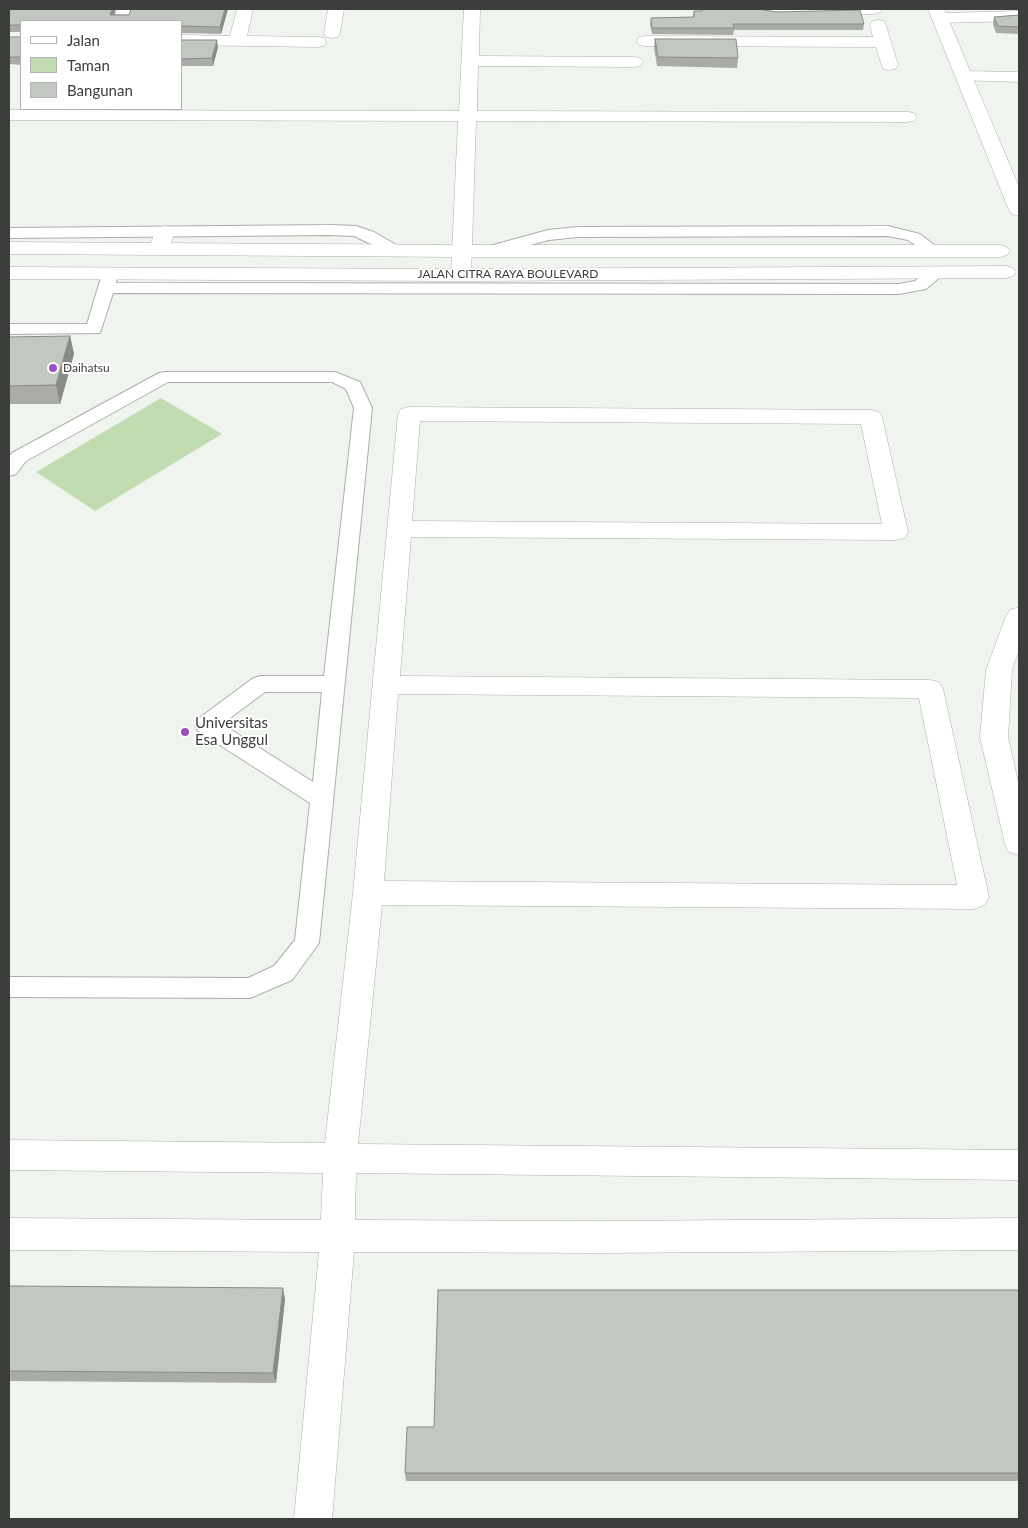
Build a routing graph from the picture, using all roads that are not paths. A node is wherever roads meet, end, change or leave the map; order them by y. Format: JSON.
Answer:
{"nodes":[{"id":1,"x":245,"y":9,"type":"edge"},
{"id":2,"x":336,"y":9,"type":"edge"},
{"id":3,"x":472,"y":9,"type":"edge"},
{"id":4,"x":760,"y":9,"type":"edge"},
{"id":5,"x":874,"y":9,"type":"edge"},
{"id":6,"x":938,"y":13,"type":"edge"},
{"id":7,"x":1019,"y":16,"type":"edge"},
{"id":8,"x":332,"y":33,"type":"dead end"},
{"id":9,"x":182,"y":40,"type":"edge"},
{"id":10,"x":645,"y":40,"type":"dead end"},
{"id":11,"x":238,"y":41,"type":"junction"},
{"id":12,"x":318,"y":42,"type":"dead end"},
{"id":13,"x":883,"y":42,"type":"junction"},
{"id":14,"x":471,"y":61,"type":"junction"},
{"id":15,"x":634,"y":62,"type":"dead end"},
{"id":16,"x":889,"y":65,"type":"dead end"},
{"id":17,"x":964,"y":76,"type":"junction"},
{"id":18,"x":1019,"y":77,"type":"edge"},
{"id":19,"x":9,"y":115,"type":"edge"},
{"id":20,"x":469,"y":116,"type":"junction"},
{"id":21,"x":908,"y":117,"type":"dead end"},
{"id":22,"x":1019,"y":210,"type":"edge"},
{"id":23,"x":9,"y":233,"type":"edge"},
{"id":24,"x":162,"y":240,"type":"junction"},
{"id":25,"x":1019,"y":243,"type":"edge"},
{"id":26,"x":9,"y":248,"type":"edge"},
{"id":27,"x":462,"y":251,"type":"junction"},
{"id":28,"x":1000,"y":251,"type":"junction"},
{"id":29,"x":9,"y":273,"type":"edge"},
{"id":30,"x":460,"y":275,"type":"junction"},
{"id":31,"x":1013,"y":275,"type":"edge"},
{"id":32,"x":109,"y":281,"type":"junction"},
{"id":33,"x":316,"y":281,"type":"junction"},
{"id":34,"x":562,"y":281,"type":"junction"},
{"id":35,"x":9,"y":329,"type":"edge"},
{"id":36,"x":9,"y":470,"type":"edge"},
{"id":37,"x":399,"y":529,"type":"junction"},
{"id":38,"x":1019,"y":616,"type":"edge"},
{"id":39,"x":334,"y":684,"type":"junction"},
{"id":40,"x":386,"y":686,"type":"junction"},
{"id":41,"x":322,"y":799,"type":"junction"},
{"id":42,"x":1019,"y":844,"type":"edge"},
{"id":43,"x":368,"y":893,"type":"junction"},
{"id":44,"x":9,"y":988,"type":"edge"},
{"id":45,"x":9,"y":1156,"type":"edge"},
{"id":46,"x":340,"y":1159,"type":"junction"},
{"id":47,"x":1019,"y":1165,"type":"edge"},
{"id":48,"x":9,"y":1234,"type":"edge"},
{"id":49,"x":1019,"y":1234,"type":"edge"},
{"id":50,"x":338,"y":1235,"type":"junction"},
{"id":51,"x":313,"y":1519,"type":"edge"}],
"edges":[{"from":1,"to":11,"type":"street"},
{"from":2,"to":8,"type":"street"},
{"from":3,"to":14,"type":"street"},
{"from":4,"to":5,"type":"street"},
{"from":5,"to":13,"type":"street"},
{"from":6,"to":7,"type":"street"},
{"from":6,"to":17,"type":"street"},
{"from":9,"to":11,"type":"street"},
{"from":10,"to":13,"type":"street"},
{"from":11,"to":12,"type":"street"},
{"from":13,"to":16,"type":"street"},
{"from":14,"to":15,"type":"street"},
{"from":14,"to":20,"type":"street"},
{"from":17,"to":18,"type":"street"},
{"from":17,"to":22,"type":"street"},
{"from":19,"to":20,"type":"street"},
{"from":20,"to":21,"type":"street"},
{"from":20,"to":27,"type":"street"},
{"from":23,"to":24,"type":"lane"},
{"from":24,"to":26,"type":"street","name":"JALAN CITRA RAYA BOULEVARD"},
{"from":24,"to":27,"type":"street","name":"JALAN CITRA RAYA BOULEVARD"},
{"from":25,"to":28,"type":"street"},
{"from":27,"to":28,"type":"street","name":"JALAN CITRA RAYA BOULEVARD"},
{"from":27,"to":30,"type":"street"},
{"from":28,"to":31,"type":"street"},
{"from":29,"to":32,"type":"street","name":"JALAN CITRA RAYA BOULEVARD"},
{"from":30,"to":33,"type":"street","name":"JALAN CITRA RAYA BOULEVARD"},
{"from":30,"to":34,"type":"street","name":"JALAN CITRA RAYA BOULEVARD"},
{"from":31,"to":34,"type":"street","name":"JALAN CITRA RAYA BOULEVARD"},
{"from":32,"to":33,"type":"street","name":"JALAN CITRA RAYA BOULEVARD"},
{"from":32,"to":35,"type":"lane"},
{"from":33,"to":34,"type":"lane"},
{"from":36,"to":39,"type":"lane"},
{"from":37,"to":37,"type":"street"},
{"from":37,"to":40,"type":"street"},
{"from":38,"to":42,"type":"street"},
{"from":39,"to":41,"type":"lane"},
{"from":39,"to":41,"type":"lane"},
{"from":40,"to":43,"type":"street"},
{"from":40,"to":43,"type":"street"},
{"from":41,"to":44,"type":"lane"},
{"from":43,"to":46,"type":"street"},
{"from":45,"to":46,"type":"street"},
{"from":46,"to":47,"type":"street"},
{"from":46,"to":50,"type":"street"},
{"from":48,"to":50,"type":"street"},
{"from":49,"to":50,"type":"street"},
{"from":50,"to":51,"type":"street"}]}
